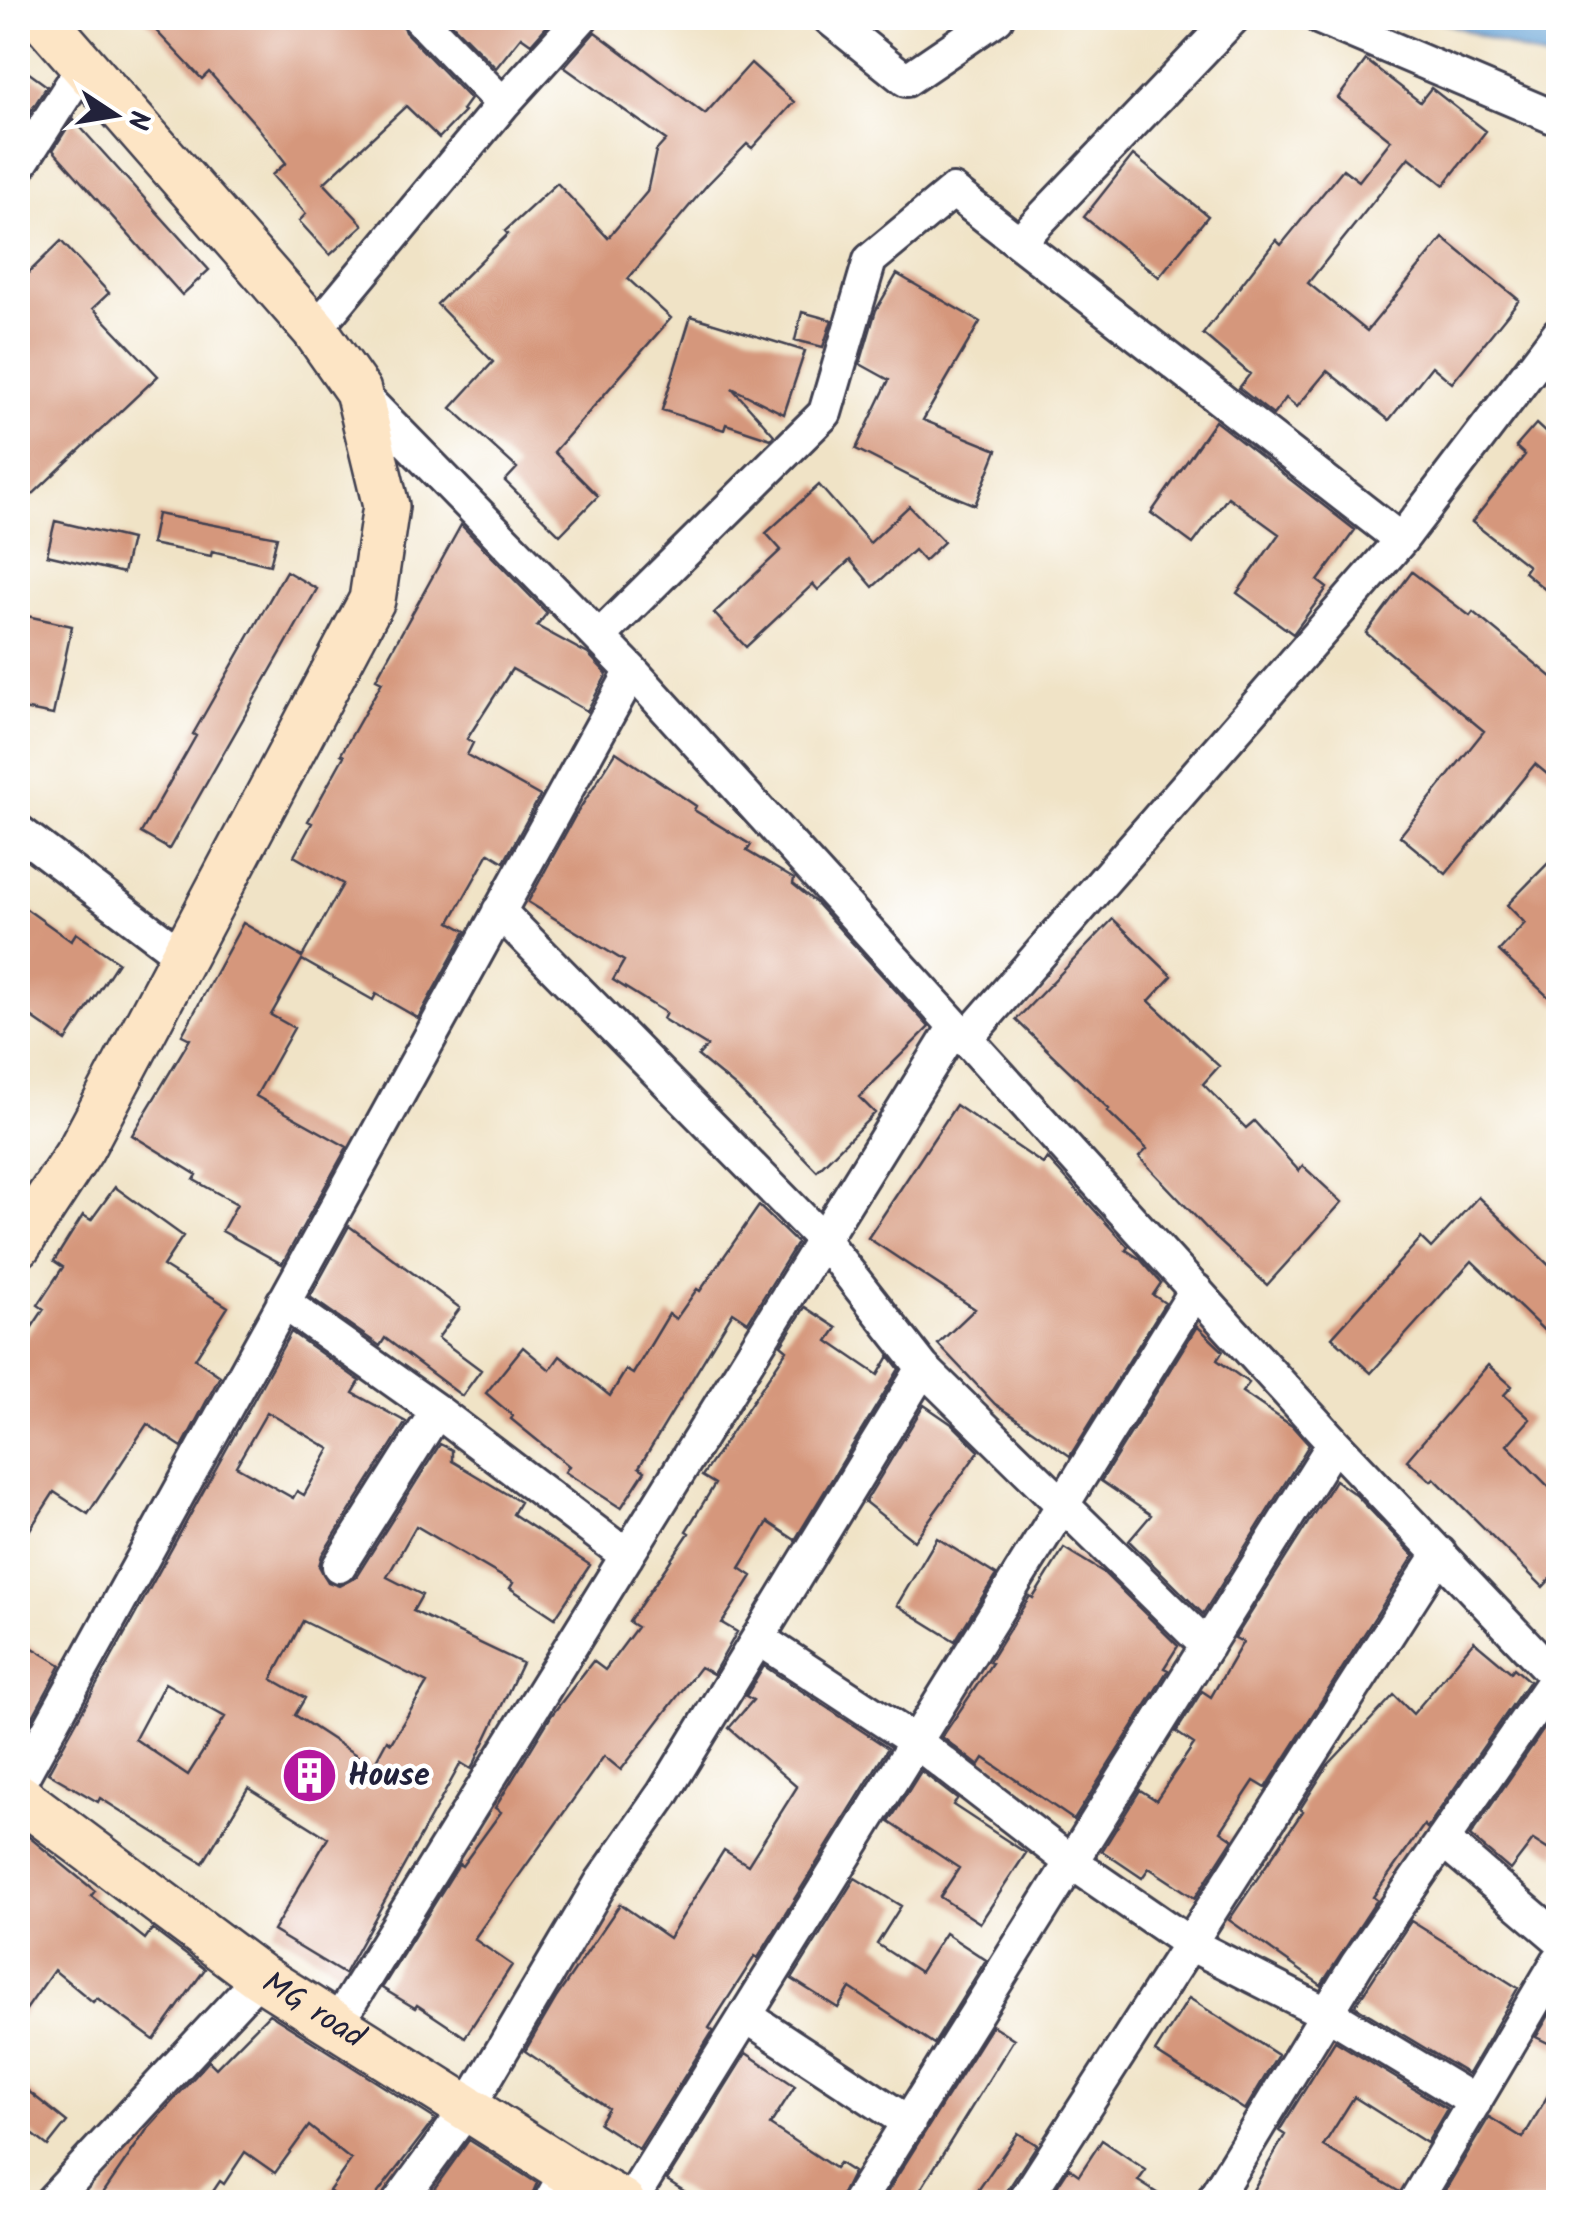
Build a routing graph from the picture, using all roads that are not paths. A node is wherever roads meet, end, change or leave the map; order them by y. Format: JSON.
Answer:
{"nodes":[{"id":1,"x":42,"y":18,"type":"edge"},
{"id":2,"x":420,"y":18,"type":"edge"},
{"id":3,"x":581,"y":18,"type":"edge"},
{"id":4,"x":829,"y":18,"type":"edge"},
{"id":5,"x":997,"y":18,"type":"edge"},
{"id":6,"x":1233,"y":18,"type":"edge"},
{"id":7,"x":1320,"y":18,"type":"edge"},
{"id":8,"x":82,"y":67,"type":"junction"},
{"id":9,"x":504,"y":104,"type":"junction"},
{"id":10,"x":1558,"y":118,"type":"edge"},
{"id":11,"x":18,"y":168,"type":"edge"},
{"id":12,"x":1018,"y":242,"type":"junction"},
{"id":13,"x":315,"y":330,"type":"junction"},
{"id":14,"x":1558,"y":334,"type":"edge"},
{"id":15,"x":358,"y":392,"type":"junction"},
{"id":16,"x":1401,"y":540,"type":"junction"},
{"id":17,"x":599,"y":637,"type":"junction"},
{"id":18,"x":632,"y":671,"type":"junction"},
{"id":19,"x":18,"y":831,"type":"edge"},
{"id":20,"x":499,"y":911,"type":"junction"},
{"id":21,"x":183,"y":956,"type":"junction"},
{"id":22,"x":959,"y":1034,"type":"junction"},
{"id":23,"x":823,"y":1240,"type":"junction"},
{"id":24,"x":18,"y":1245,"type":"edge"},
{"id":25,"x":1196,"y":1290,"type":"junction"},
{"id":26,"x":283,"y":1302,"type":"junction"},
{"id":27,"x":923,"y":1368,"type":"junction"},
{"id":28,"x":436,"y":1411,"type":"junction"},
{"id":29,"x":1334,"y":1443,"type":"junction"},
{"id":30,"x":1063,"y":1504,"type":"junction"},
{"id":31,"x":1440,"y":1553,"type":"junction"},
{"id":32,"x":626,"y":1556,"type":"junction"},
{"id":33,"x":340,"y":1566,"type":"dead end"},
{"id":34,"x":758,"y":1638,"type":"junction"},
{"id":35,"x":1207,"y":1646,"type":"junction"},
{"id":36,"x":1557,"y":1678,"type":"edge"},
{"id":37,"x":916,"y":1742,"type":"junction"},
{"id":38,"x":18,"y":1785,"type":"edge"},
{"id":39,"x":18,"y":1796,"type":"edge"},
{"id":40,"x":1443,"y":1840,"type":"junction"},
{"id":41,"x":1071,"y":1862,"type":"junction"},
{"id":42,"x":1558,"y":1938,"type":"edge"},
{"id":43,"x":1190,"y":1944,"type":"junction"},
{"id":44,"x":1558,"y":1961,"type":"edge"},
{"id":45,"x":260,"y":1977,"type":"junction"},
{"id":46,"x":1328,"y":2014,"type":"junction"},
{"id":47,"x":746,"y":2016,"type":"junction"},
{"id":48,"x":336,"y":2025,"type":"junction"},
{"id":49,"x":1474,"y":2102,"type":"junction"},
{"id":50,"x":468,"y":2108,"type":"junction"},
{"id":51,"x":908,"y":2123,"type":"junction"},
{"id":52,"x":558,"y":2187,"type":"edge"},
{"id":53,"x":51,"y":2202,"type":"edge"},
{"id":54,"x":399,"y":2202,"type":"edge"},
{"id":55,"x":622,"y":2202,"type":"edge"},
{"id":56,"x":630,"y":2202,"type":"edge"},
{"id":57,"x":858,"y":2202,"type":"edge"},
{"id":58,"x":1024,"y":2202,"type":"edge"},
{"id":59,"x":1212,"y":2202,"type":"edge"},
{"id":60,"x":1415,"y":2202,"type":"edge"}],
"edges":[{"from":1,"to":8,"type":"street"},
{"from":2,"to":9,"type":"street"},
{"from":3,"to":9,"type":"street"},
{"from":4,"to":5,"type":"street"},
{"from":6,"to":12,"type":"street"},
{"from":7,"to":10,"type":"street"},
{"from":8,"to":11,"type":"street"},
{"from":8,"to":13,"type":"street"},
{"from":9,"to":13,"type":"street"},
{"from":12,"to":16,"type":"street"},
{"from":12,"to":17,"type":"street"},
{"from":13,"to":15,"type":"street"},
{"from":14,"to":16,"type":"street"},
{"from":15,"to":17,"type":"street"},
{"from":15,"to":21,"type":"street"},
{"from":16,"to":22,"type":"street"},
{"from":17,"to":18,"type":"street"},
{"from":18,"to":20,"type":"street"},
{"from":18,"to":22,"type":"street"},
{"from":19,"to":21,"type":"street"},
{"from":20,"to":23,"type":"street"},
{"from":20,"to":26,"type":"street"},
{"from":21,"to":24,"type":"street"},
{"from":22,"to":23,"type":"street"},
{"from":22,"to":25,"type":"street"},
{"from":23,"to":27,"type":"street"},
{"from":23,"to":32,"type":"street"},
{"from":25,"to":29,"type":"street"},
{"from":25,"to":30,"type":"street"},
{"from":26,"to":28,"type":"street"},
{"from":26,"to":38,"type":"street"},
{"from":27,"to":30,"type":"street"},
{"from":27,"to":34,"type":"street"},
{"from":28,"to":32,"type":"street"},
{"from":28,"to":33,"type":"street"},
{"from":29,"to":31,"type":"street"},
{"from":29,"to":35,"type":"street"},
{"from":30,"to":35,"type":"street"},
{"from":30,"to":37,"type":"street"},
{"from":31,"to":36,"type":"street"},
{"from":31,"to":43,"type":"street"},
{"from":32,"to":48,"type":"street"},
{"from":34,"to":37,"type":"street"},
{"from":34,"to":50,"type":"street"},
{"from":35,"to":41,"type":"street"},
{"from":36,"to":40,"type":"street"},
{"from":37,"to":41,"type":"street"},
{"from":37,"to":47,"type":"street"},
{"from":39,"to":45,"type":"street","name":"MG road"},
{"from":40,"to":42,"type":"street"},
{"from":40,"to":46,"type":"street"},
{"from":41,"to":43,"type":"street"},
{"from":41,"to":51,"type":"street"},
{"from":43,"to":46,"type":"street"},
{"from":43,"to":58,"type":"street"},
{"from":44,"to":49,"type":"street"},
{"from":45,"to":48,"type":"street","name":"MG road"},
{"from":45,"to":53,"type":"street"},
{"from":46,"to":49,"type":"street"},
{"from":46,"to":59,"type":"street"},
{"from":47,"to":51,"type":"street"},
{"from":47,"to":56,"type":"street"},
{"from":48,"to":50,"type":"street","name":"MG road"},
{"from":49,"to":60,"type":"street"},
{"from":50,"to":52,"type":"street","name":"MG road"},
{"from":50,"to":54,"type":"street"},
{"from":51,"to":57,"type":"street"},
{"from":52,"to":55,"type":"street","name":"MG road"}]}
